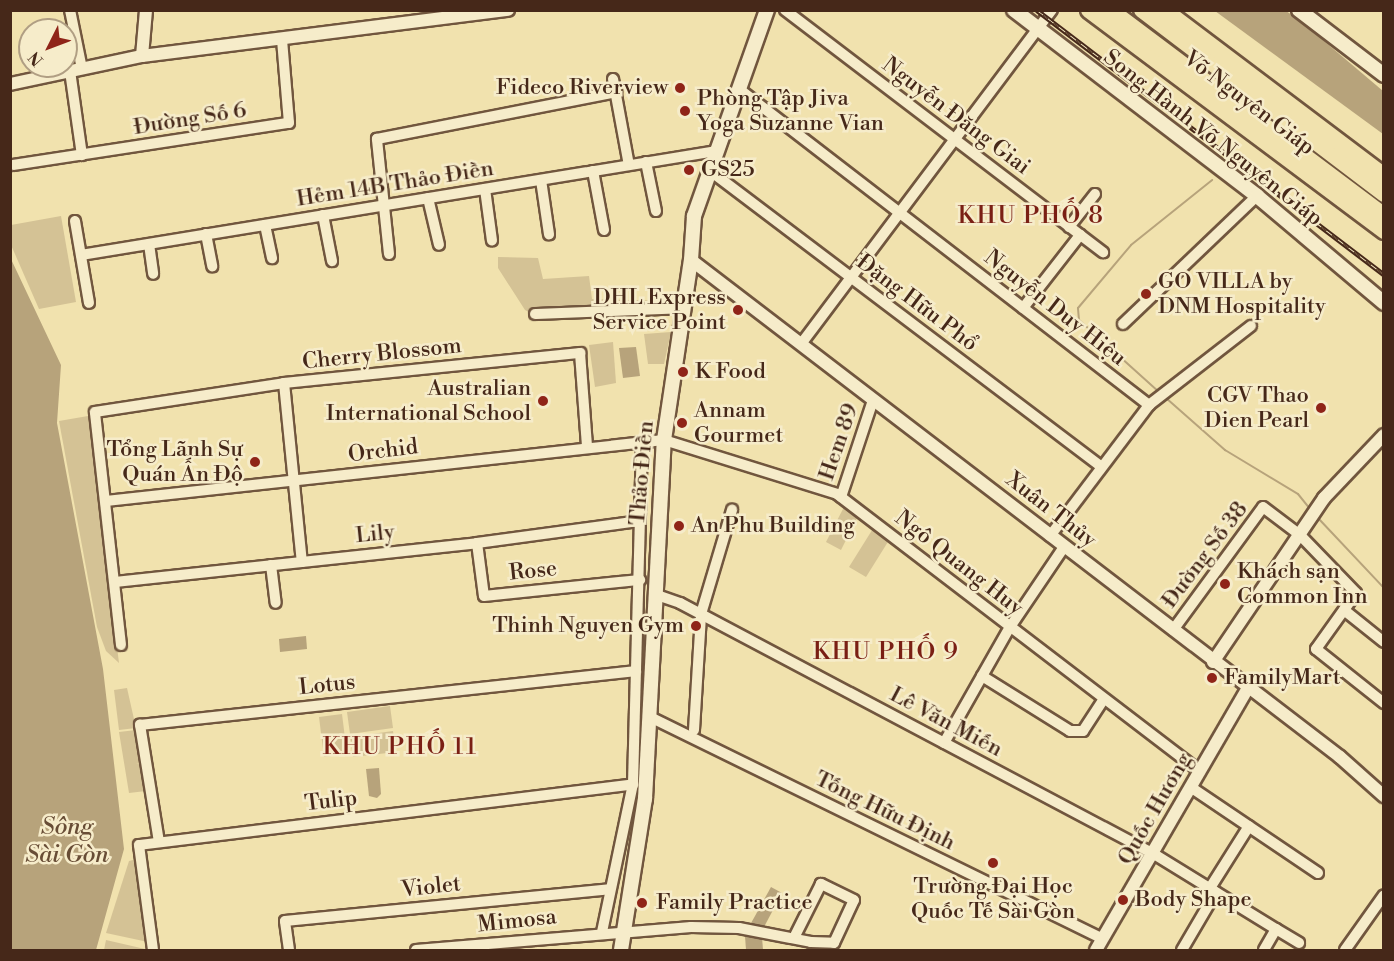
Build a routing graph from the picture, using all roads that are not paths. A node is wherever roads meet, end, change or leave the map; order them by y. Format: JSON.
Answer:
{"nodes":[{"id":1,"x":146,"y":10,"type":"edge"},
{"id":2,"x":508,"y":10,"type":"edge"},
{"id":3,"x":767,"y":10,"type":"edge"},
{"id":4,"x":785,"y":10,"type":"edge"},
{"id":5,"x":1014,"y":10,"type":"edge"},
{"id":6,"x":1052,"y":10,"type":"edge"},
{"id":7,"x":1089,"y":10,"type":"edge"},
{"id":8,"x":1110,"y":10,"type":"edge"},
{"id":9,"x":1142,"y":10,"type":"edge"},
{"id":10,"x":1164,"y":10,"type":"edge"},
{"id":11,"x":1299,"y":10,"type":"edge"},
{"id":12,"x":1038,"y":29,"type":"junction"},
{"id":13,"x":282,"y":39,"type":"junction"},
{"id":14,"x":142,"y":56,"type":"junction"},
{"id":15,"x":78,"y":70,"type":"edge"},
{"id":16,"x":1383,"y":75,"type":"edge"},
{"id":17,"x":30,"y":78,"type":"edge"},
{"id":18,"x":77,"y":78,"type":"edge"},
{"id":19,"x":613,"y":79,"type":"dead end"},
{"id":20,"x":10,"y":84,"type":"edge"},
{"id":21,"x":739,"y":89,"type":"junction"},
{"id":22,"x":616,"y":92,"type":"junction"},
{"id":23,"x":955,"y":140,"type":"junction"},
{"id":24,"x":716,"y":151,"type":"junction"},
{"id":25,"x":82,"y":155,"type":"junction"},
{"id":26,"x":646,"y":162,"type":"junction"},
{"id":27,"x":13,"y":165,"type":"dead end"},
{"id":28,"x":629,"y":165,"type":"junction"},
{"id":29,"x":709,"y":170,"type":"junction"},
{"id":30,"x":593,"y":171,"type":"junction"},
{"id":31,"x":1383,"y":176,"type":"edge"},
{"id":32,"x":541,"y":180,"type":"junction"},
{"id":33,"x":484,"y":189,"type":"junction"},
{"id":34,"x":1095,"y":194,"type":"dead end"},
{"id":35,"x":1383,"y":194,"type":"edge"},
{"id":36,"x":1257,"y":196,"type":"junction"},
{"id":37,"x":428,"y":198,"type":"junction"},
{"id":38,"x":384,"y":205,"type":"junction"},
{"id":39,"x":656,"y":211,"type":"dead end"},
{"id":40,"x":900,"y":213,"type":"junction"},
{"id":41,"x":323,"y":215,"type":"junction"},
{"id":42,"x":1383,"y":216,"type":"edge"},
{"id":43,"x":75,"y":220,"type":"dead end"},
{"id":44,"x":265,"y":225,"type":"junction"},
{"id":45,"x":1069,"y":227,"type":"junction"},
{"id":46,"x":604,"y":230,"type":"dead end"},
{"id":47,"x":1383,"y":231,"type":"edge"},
{"id":48,"x":206,"y":234,"type":"junction"},
{"id":49,"x":549,"y":234,"type":"dead end"},
{"id":50,"x":1080,"y":235,"type":"junction"},
{"id":51,"x":492,"y":241,"type":"dead end"},
{"id":52,"x":149,"y":243,"type":"junction"},
{"id":53,"x":439,"y":245,"type":"dead end"},
{"id":54,"x":1103,"y":252,"type":"dead end"},
{"id":55,"x":389,"y":254,"type":"dead end"},
{"id":56,"x":81,"y":255,"type":"junction"},
{"id":57,"x":272,"y":258,"type":"dead end"},
{"id":58,"x":691,"y":260,"type":"junction"},
{"id":59,"x":332,"y":261,"type":"dead end"},
{"id":60,"x":212,"y":266,"type":"dead end"},
{"id":61,"x":153,"y":274,"type":"dead end"},
{"id":62,"x":851,"y":278,"type":"junction"},
{"id":63,"x":89,"y":303,"type":"dead end"},
{"id":64,"x":1383,"y":303,"type":"edge"},
{"id":65,"x":682,"y":308,"type":"junction"},
{"id":66,"x":1023,"y":308,"type":"junction"},
{"id":67,"x":535,"y":314,"type":"dead end"},
{"id":68,"x":1124,"y":324,"type":"dead end"},
{"id":69,"x":1251,"y":326,"type":"dead end"},
{"id":70,"x":801,"y":344,"type":"junction"},
{"id":71,"x":284,"y":383,"type":"junction"},
{"id":72,"x":873,"y":400,"type":"junction"},
{"id":73,"x":1152,"y":403,"type":"junction"},
{"id":74,"x":1383,"y":435,"type":"edge"},
{"id":75,"x":664,"y":440,"type":"junction"},
{"id":76,"x":642,"y":442,"type":"junction"},
{"id":77,"x":587,"y":447,"type":"junction"},
{"id":78,"x":1101,"y":467,"type":"junction"},
{"id":79,"x":294,"y":481,"type":"junction"},
{"id":80,"x":841,"y":497,"type":"junction"},
{"id":81,"x":106,"y":501,"type":"junction"},
{"id":82,"x":732,"y":510,"type":"dead end"},
{"id":83,"x":639,"y":521,"type":"junction"},
{"id":84,"x":1299,"y":535,"type":"junction"},
{"id":85,"x":1050,"y":536,"type":"junction"},
{"id":86,"x":477,"y":543,"type":"junction"},
{"id":87,"x":1064,"y":547,"type":"junction"},
{"id":88,"x":302,"y":562,"type":"junction"},
{"id":89,"x":271,"y":565,"type":"junction"},
{"id":90,"x":640,"y":580,"type":"junction"},
{"id":91,"x":115,"y":582,"type":"junction"},
{"id":92,"x":654,"y":594,"type":"junction"},
{"id":93,"x":276,"y":603,"type":"dead end"},
{"id":94,"x":1344,"y":610,"type":"junction"},
{"id":95,"x":701,"y":614,"type":"junction"},
{"id":96,"x":1010,"y":627,"type":"junction"},
{"id":97,"x":1173,"y":630,"type":"junction"},
{"id":98,"x":1383,"y":642,"type":"edge"},
{"id":99,"x":121,"y":645,"type":"dead end"},
{"id":100,"x":1214,"y":662,"type":"junction"},
{"id":101,"x":636,"y":671,"type":"junction"},
{"id":102,"x":982,"y":676,"type":"junction"},
{"id":103,"x":1248,"y":688,"type":"junction"},
{"id":104,"x":1104,"y":699,"type":"junction"},
{"id":105,"x":1383,"y":703,"type":"edge"},
{"id":106,"x":650,"y":717,"type":"junction"},
{"id":107,"x":694,"y":730,"type":"dead end"},
{"id":108,"x":944,"y":743,"type":"junction"},
{"id":109,"x":1200,"y":772,"type":"junction"},
{"id":110,"x":633,"y":784,"type":"junction"},
{"id":111,"x":1192,"y":788,"type":"junction"},
{"id":112,"x":1383,"y":796,"type":"edge"},
{"id":113,"x":1249,"y":826,"type":"junction"},
{"id":114,"x":159,"y":842,"type":"junction"},
{"id":115,"x":1154,"y":854,"type":"junction"},
{"id":116,"x":1318,"y":873,"type":"dead end"},
{"id":117,"x":609,"y":889,"type":"junction"},
{"id":118,"x":1213,"y":890,"type":"junction"},
{"id":119,"x":1383,"y":895,"type":"edge"},
{"id":120,"x":1276,"y":929,"type":"junction"},
{"id":121,"x":622,"y":930,"type":"junction"},
{"id":122,"x":602,"y":932,"type":"junction"},
{"id":123,"x":795,"y":936,"type":"junction"},
{"id":124,"x":1299,"y":943,"type":"dead end"},
{"id":125,"x":1100,"y":945,"type":"edge"},
{"id":126,"x":153,"y":951,"type":"edge"},
{"id":127,"x":289,"y":951,"type":"edge"},
{"id":128,"x":416,"y":951,"type":"edge"},
{"id":129,"x":621,"y":951,"type":"edge"},
{"id":130,"x":1182,"y":951,"type":"edge"},
{"id":131,"x":1264,"y":951,"type":"edge"},
{"id":132,"x":1345,"y":951,"type":"edge"}],
"edges":[{"from":1,"to":14,"type":"street"},
{"from":2,"to":13,"type":"street"},
{"from":3,"to":21,"type":"main road","name":"Thảo Điền"},
{"from":4,"to":23,"type":"street","name":"Nguyễn Đăng Giai"},
{"from":5,"to":12,"type":"main road","name":"Song Hành Võ Nguyên Giáp"},
{"from":6,"to":12,"type":"street"},
{"from":7,"to":47,"type":"highway","name":"Võ Nguyên Giáp"},
{"from":8,"to":42,"type":"highway","name":"Võ Nguyên Giáp"},
{"from":9,"to":35,"type":"highway","name":"Võ Nguyên Giáp"},
{"from":10,"to":31,"type":"highway","name":"Võ Nguyên Giáp"},
{"from":11,"to":16,"type":"main road"},
{"from":12,"to":23,"type":"street"},
{"from":12,"to":36,"type":"main road","name":"Song Hành Võ Nguyên Giáp"},
{"from":13,"to":14,"type":"street"},
{"from":13,"to":25,"type":"street","name":"Đường Số 6"},
{"from":14,"to":15,"type":"street"},
{"from":17,"to":20,"type":"street"},
{"from":18,"to":25,"type":"street"},
{"from":19,"to":22,"type":"street"},
{"from":21,"to":24,"type":"main road","name":"Thảo Điền"},
{"from":21,"to":40,"type":"street","name":"Nguyễn Duy Hiệu"},
{"from":22,"to":28,"type":"street"},
{"from":22,"to":38,"type":"street"},
{"from":23,"to":40,"type":"street"},
{"from":23,"to":45,"type":"street","name":"Nguyễn Đăng Giai"},
{"from":24,"to":26,"type":"street","name":"Hẻm 14B Thảo Điền"},
{"from":24,"to":29,"type":"main road","name":"Thảo Điền"},
{"from":25,"to":27,"type":"street","name":"Đường Số 6"},
{"from":26,"to":28,"type":"street","name":"Hẻm 14B Thảo Điền"},
{"from":26,"to":39,"type":"street"},
{"from":28,"to":30,"type":"street","name":"Hẻm 14B Thảo Điền"},
{"from":29,"to":58,"type":"main road","name":"Thảo Điền"},
{"from":29,"to":62,"type":"street","name":"Đặng Hữu Phổ"},
{"from":30,"to":32,"type":"street","name":"Hẻm 14B Thảo Điền"},
{"from":30,"to":46,"type":"street"},
{"from":32,"to":33,"type":"street","name":"Hẻm 14B Thảo Điền"},
{"from":32,"to":49,"type":"street"},
{"from":33,"to":37,"type":"street","name":"Hẻm 14B Thảo Điền"},
{"from":33,"to":51,"type":"street"},
{"from":34,"to":45,"type":"street"},
{"from":36,"to":64,"type":"main road","name":"Song Hành Võ Nguyên Giáp"},
{"from":36,"to":68,"type":"street"},
{"from":37,"to":38,"type":"street","name":"Hẻm 14B Thảo Điền"},
{"from":37,"to":53,"type":"street"},
{"from":38,"to":41,"type":"street","name":"Hẻm 14B Thảo Điền"},
{"from":38,"to":55,"type":"street"},
{"from":40,"to":62,"type":"street"},
{"from":40,"to":66,"type":"street","name":"Nguyễn Duy Hiệu"},
{"from":41,"to":44,"type":"street","name":"Hẻm 14B Thảo Điền"},
{"from":41,"to":59,"type":"street"},
{"from":43,"to":56,"type":"street"},
{"from":44,"to":48,"type":"street","name":"Hẻm 14B Thảo Điền"},
{"from":44,"to":57,"type":"street"},
{"from":45,"to":50,"type":"street","name":"Nguyễn Đăng Giai"},
{"from":48,"to":52,"type":"street","name":"Hẻm 14B Thảo Điền"},
{"from":48,"to":60,"type":"street"},
{"from":50,"to":54,"type":"street","name":"Nguyễn Đăng Giai"},
{"from":50,"to":66,"type":"street"},
{"from":52,"to":56,"type":"street","name":"Hẻm 14B Thảo Điền"},
{"from":52,"to":61,"type":"street"},
{"from":56,"to":63,"type":"street"},
{"from":58,"to":65,"type":"main road","name":"Thảo Điền"},
{"from":58,"to":70,"type":"street","name":"Xuân Thủy"},
{"from":62,"to":70,"type":"street"},
{"from":62,"to":78,"type":"street","name":"Đặng Hữu Phổ"},
{"from":65,"to":67,"type":"street"},
{"from":65,"to":75,"type":"main road","name":"Thảo Điền"},
{"from":66,"to":73,"type":"street","name":"Nguyễn Duy Hiệu"},
{"from":69,"to":73,"type":"street"},
{"from":70,"to":72,"type":"street","name":"Xuân Thủy"},
{"from":71,"to":77,"type":"street","name":"Cherry Blossom"},
{"from":71,"to":79,"type":"street"},
{"from":71,"to":81,"type":"street","name":"Cherry Blossom"},
{"from":72,"to":80,"type":"street","name":"Hem 89"},
{"from":72,"to":85,"type":"street","name":"Xuân Thủy"},
{"from":73,"to":78,"type":"street"},
{"from":74,"to":84,"type":"street"},
{"from":75,"to":76,"type":"street","name":"Orchid"},
{"from":75,"to":80,"type":"street","name":"Ngô Quang Huy"},
{"from":75,"to":92,"type":"main road","name":"Thảo Điền"},
{"from":76,"to":77,"type":"street","name":"Orchid"},
{"from":76,"to":83,"type":"street"},
{"from":77,"to":79,"type":"street","name":"Orchid"},
{"from":78,"to":85,"type":"street"},
{"from":79,"to":81,"type":"street","name":"Orchid"},
{"from":79,"to":88,"type":"street"},
{"from":80,"to":96,"type":"street","name":"Ngô Quang Huy"},
{"from":81,"to":91,"type":"street"},
{"from":82,"to":95,"type":"street"},
{"from":83,"to":86,"type":"street","name":"Lily"},
{"from":83,"to":90,"type":"street"},
{"from":84,"to":94,"type":"street"},
{"from":84,"to":97,"type":"street","name":"Đường Số 38"},
{"from":84,"to":100,"type":"street"},
{"from":85,"to":87,"type":"street","name":"Xuân Thủy"},
{"from":86,"to":88,"type":"street","name":"Lily"},
{"from":86,"to":90,"type":"street","name":"Rose"},
{"from":87,"to":96,"type":"street"},
{"from":87,"to":97,"type":"street","name":"Xuân Thủy"},
{"from":88,"to":89,"type":"street","name":"Lily"},
{"from":89,"to":91,"type":"street","name":"Lily"},
{"from":89,"to":93,"type":"street"},
{"from":90,"to":101,"type":"street"},
{"from":91,"to":99,"type":"street"},
{"from":92,"to":95,"type":"street","name":"Lê Văn Miến"},
{"from":92,"to":106,"type":"main road","name":"Thảo Điền"},
{"from":94,"to":98,"type":"street"},
{"from":94,"to":105,"type":"street"},
{"from":95,"to":107,"type":"street"},
{"from":95,"to":108,"type":"street","name":"Lê Văn Miến"},
{"from":96,"to":102,"type":"street"},
{"from":96,"to":104,"type":"street","name":"Ngô Quang Huy"},
{"from":97,"to":100,"type":"street","name":"Xuân Thủy"},
{"from":100,"to":103,"type":"street","name":"Xuân Thủy"},
{"from":101,"to":110,"type":"street"},
{"from":101,"to":114,"type":"street","name":"Lotus"},
{"from":102,"to":104,"type":"street"},
{"from":102,"to":108,"type":"street"},
{"from":103,"to":109,"type":"street","name":"Quốc Hương"},
{"from":103,"to":112,"type":"street","name":"Xuân Thủy"},
{"from":104,"to":109,"type":"street","name":"Ngô Quang Huy"},
{"from":106,"to":121,"type":"main road","name":"Thảo Điền"},
{"from":106,"to":125,"type":"street","name":"Tống Hữu Định"},
{"from":108,"to":115,"type":"street","name":"Lê Văn Miến"},
{"from":109,"to":111,"type":"street","name":"Quốc Hương"},
{"from":110,"to":114,"type":"street","name":"Tulip"},
{"from":110,"to":117,"type":"street"},
{"from":111,"to":113,"type":"street"},
{"from":111,"to":115,"type":"street","name":"Quốc Hương"},
{"from":113,"to":116,"type":"street"},
{"from":113,"to":118,"type":"street"},
{"from":114,"to":126,"type":"street","name":"Tulip"},
{"from":115,"to":118,"type":"street","name":"Lê Văn Miến"},
{"from":115,"to":125,"type":"street","name":"Quốc Hương"},
{"from":117,"to":122,"type":"street"},
{"from":117,"to":127,"type":"street","name":"Violet"},
{"from":118,"to":120,"type":"street","name":"Lê Văn Miến"},
{"from":118,"to":130,"type":"street"},
{"from":119,"to":132,"type":"street"},
{"from":120,"to":124,"type":"street","name":"Lê Văn Miến"},
{"from":120,"to":131,"type":"street"},
{"from":121,"to":122,"type":"street","name":"Mimosa"},
{"from":121,"to":123,"type":"street","name":"Mimosa"},
{"from":121,"to":129,"type":"main road","name":"Thảo Điền"},
{"from":122,"to":128,"type":"street","name":"Mimosa"},
{"from":123,"to":123,"type":"street","name":"Mimosa"}]}
